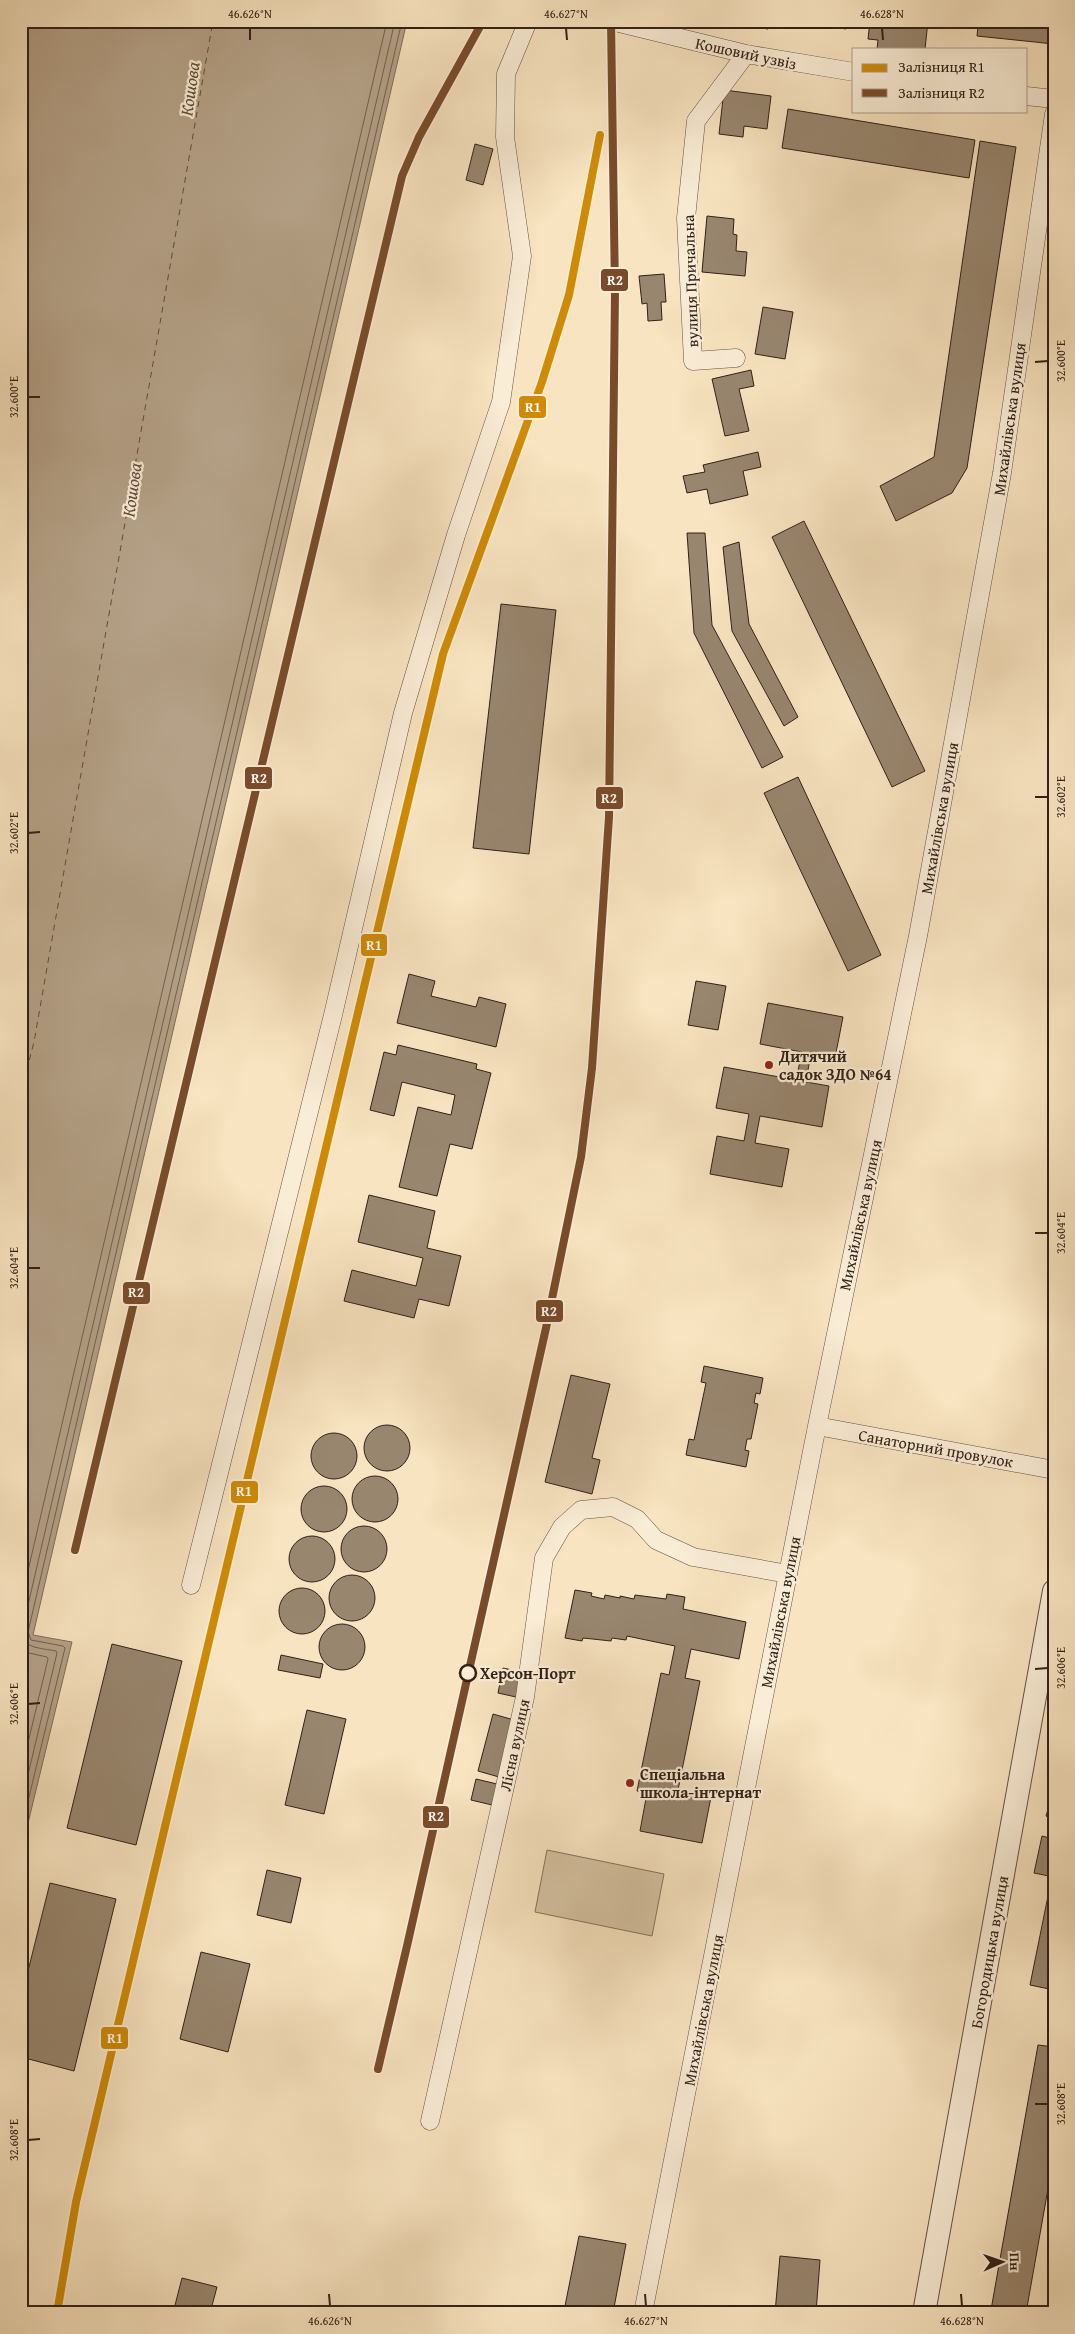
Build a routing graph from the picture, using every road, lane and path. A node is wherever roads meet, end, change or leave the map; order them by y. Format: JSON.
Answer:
{"nodes":[{"id":1,"x":528,"y":21,"type":"edge"},
{"id":2,"x":611,"y":21,"type":"edge"},
{"id":3,"x":746,"y":54,"type":"junction"},
{"id":4,"x":852,"y":72,"type":"edge"},
{"id":5,"x":1028,"y":96,"type":"edge"},
{"id":6,"x":1054,"y":99,"type":"edge"},
{"id":7,"x":1054,"y":114,"type":"edge"},
{"id":8,"x":736,"y":358,"type":"dead end"},
{"id":9,"x":817,"y":1426,"type":"junction"},
{"id":10,"x":1054,"y":1470,"type":"edge"},
{"id":11,"x":788,"y":1574,"type":"junction"},
{"id":12,"x":191,"y":1585,"type":"dead end"},
{"id":13,"x":1054,"y":1591,"type":"edge"},
{"id":14,"x":430,"y":2121,"type":"dead end"},
{"id":15,"x":643,"y":2313,"type":"edge"},
{"id":16,"x":924,"y":2313,"type":"edge"}],
"edges":[{"from":1,"to":12,"type":"street"},
{"from":2,"to":3,"type":"street","name":"Кошовий узвіз"},
{"from":3,"to":4,"type":"street","name":"Кошовий узвіз"},
{"from":3,"to":8,"type":"street","name":"вулиця Причальна"},
{"from":5,"to":6,"type":"street"},
{"from":7,"to":9,"type":"street","name":"Михайлівська вулиця"},
{"from":9,"to":10,"type":"street","name":"Санаторний провулок"},
{"from":9,"to":11,"type":"street","name":"Михайлівська вулиця"},
{"from":11,"to":14,"type":"street","name":"Лісна вулиця"},
{"from":11,"to":15,"type":"street","name":"Михайлівська вулиця"},
{"from":13,"to":16,"type":"street","name":"Богородицька вулиця"}]}
